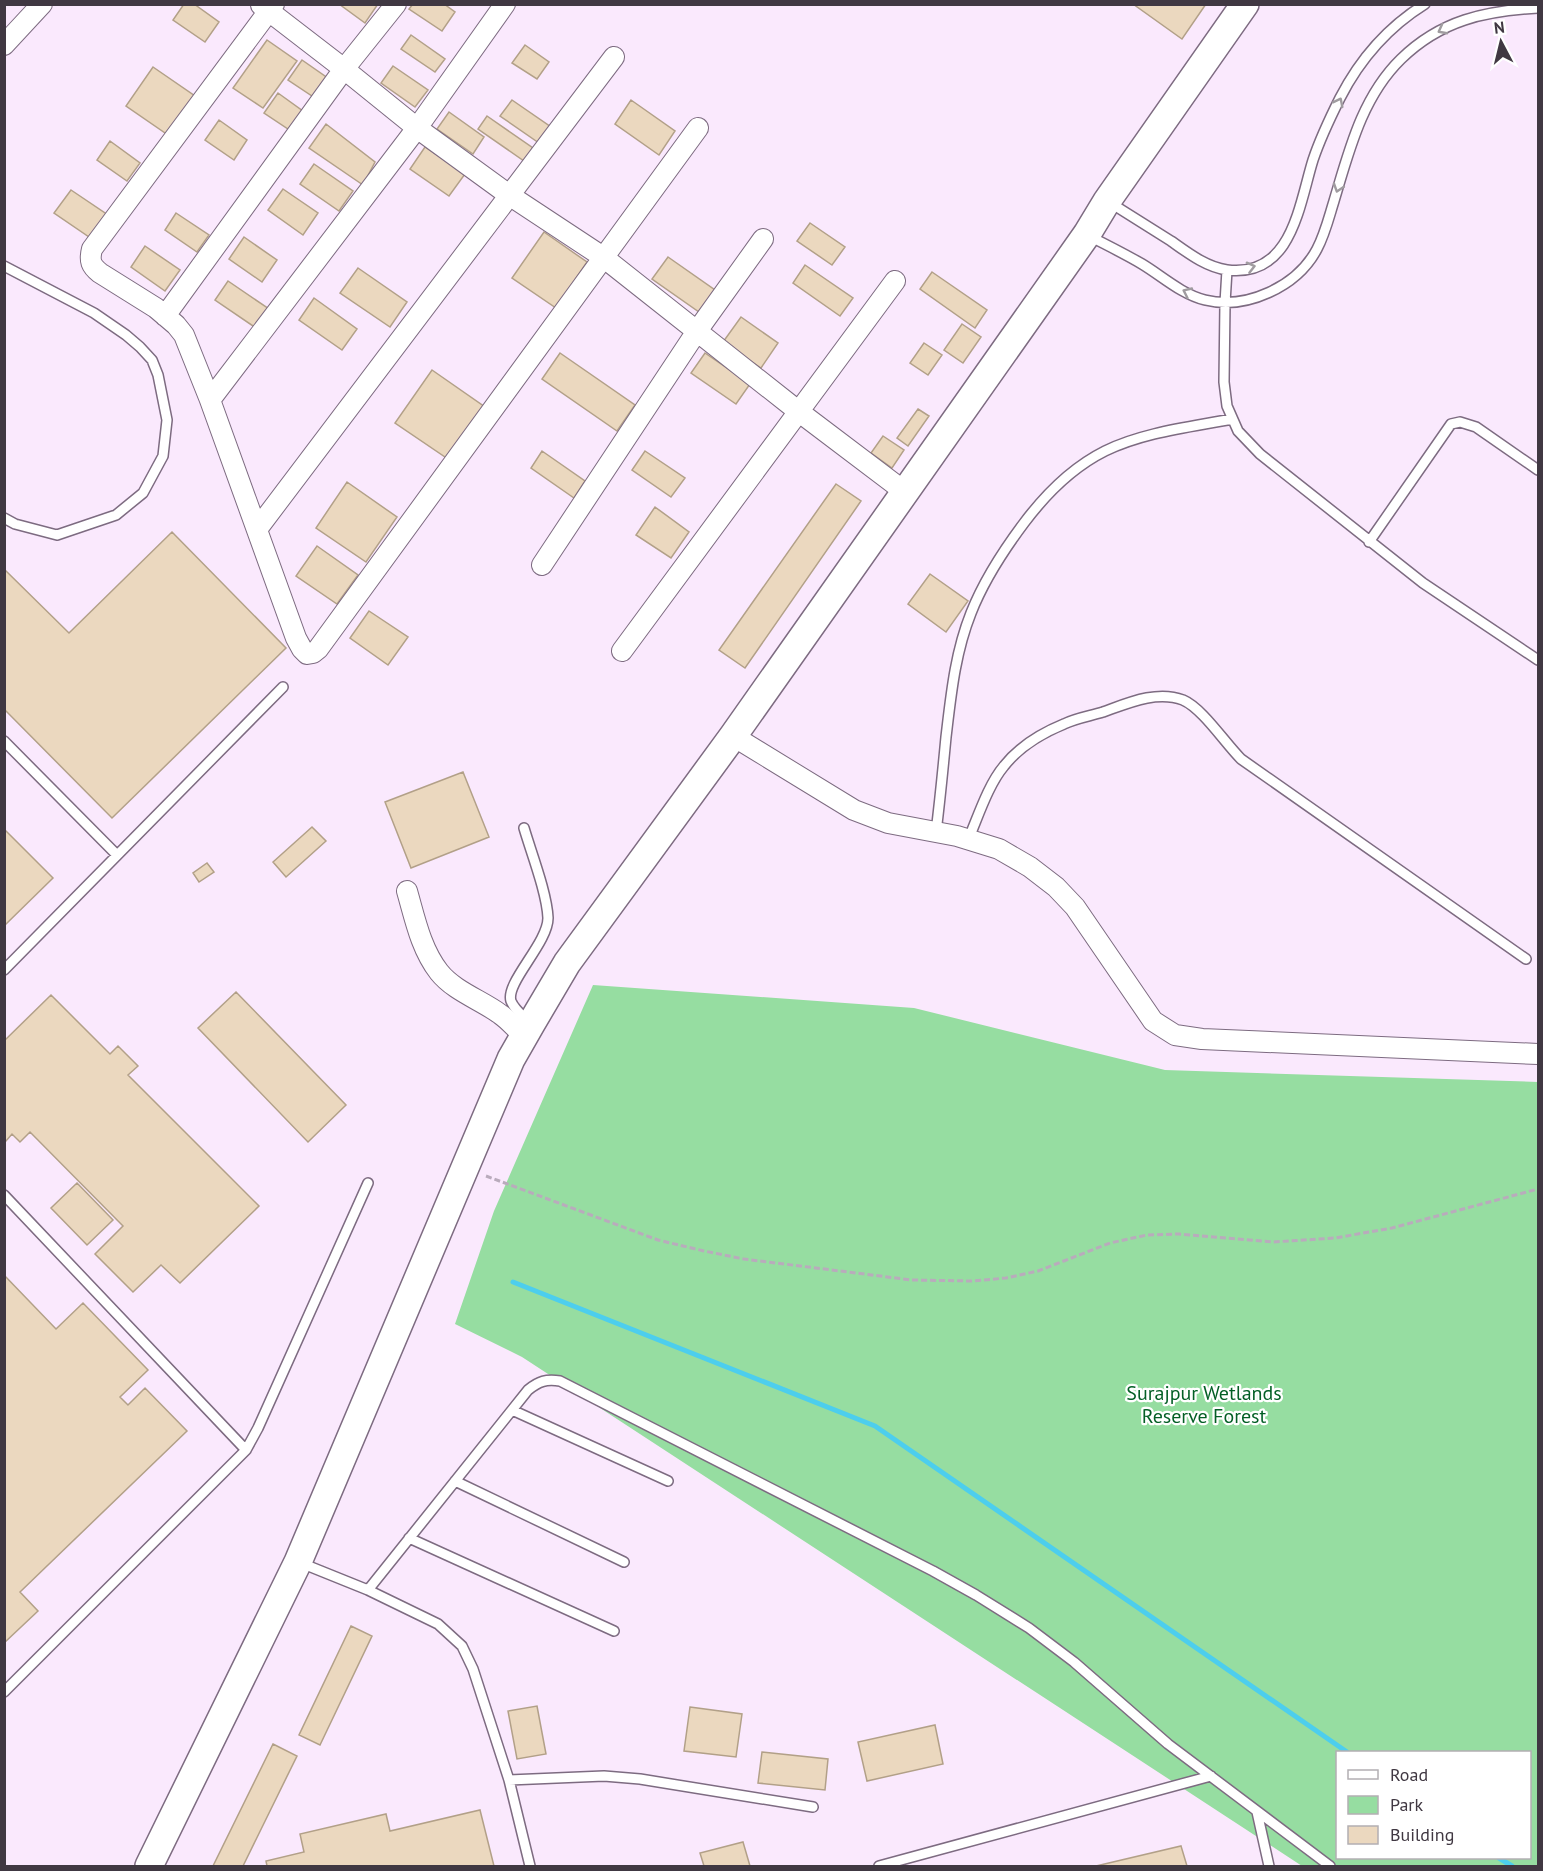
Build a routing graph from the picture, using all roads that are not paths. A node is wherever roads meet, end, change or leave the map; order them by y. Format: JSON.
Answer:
{"nodes":[{"id":1,"x":42,"y":4,"type":"edge"},
{"id":2,"x":396,"y":4,"type":"edge"},
{"id":3,"x":505,"y":4,"type":"edge"},
{"id":4,"x":1245,"y":4,"type":"edge"},
{"id":5,"x":1425,"y":4,"type":"edge"},
{"id":6,"x":268,"y":7,"type":"edge"},
{"id":7,"x":1539,"y":8,"type":"edge"},
{"id":8,"x":4,"y":45,"type":"edge"},
{"id":9,"x":614,"y":57,"type":"dead end"},
{"id":10,"x":344,"y":69,"type":"junction"},
{"id":11,"x":417,"y":128,"type":"junction"},
{"id":12,"x":698,"y":128,"type":"dead end"},
{"id":13,"x":509,"y":195,"type":"junction"},
{"id":14,"x":1107,"y":201,"type":"junction"},
{"id":15,"x":1087,"y":234,"type":"junction"},
{"id":16,"x":763,"y":239,"type":"dead end"},
{"id":17,"x":603,"y":257,"type":"junction"},
{"id":18,"x":4,"y":266,"type":"edge"},
{"id":19,"x":1227,"y":270,"type":"junction"},
{"id":20,"x":895,"y":281,"type":"dead end"},
{"id":21,"x":1225,"y":303,"type":"junction"},
{"id":22,"x":165,"y":316,"type":"junction"},
{"id":23,"x":697,"y":331,"type":"junction"},
{"id":24,"x":210,"y":400,"type":"junction"},
{"id":25,"x":798,"y":411,"type":"junction"},
{"id":26,"x":1232,"y":419,"type":"junction"},
{"id":27,"x":1539,"y":470,"type":"edge"},
{"id":28,"x":904,"y":492,"type":"junction"},
{"id":29,"x":4,"y":518,"type":"edge"},
{"id":30,"x":258,"y":528,"type":"junction"},
{"id":31,"x":1369,"y":542,"type":"junction"},
{"id":32,"x":542,"y":565,"type":"dead end"},
{"id":33,"x":622,"y":651,"type":"dead end"},
{"id":34,"x":1539,"y":660,"type":"edge"},
{"id":35,"x":284,"y":687,"type":"dead end"},
{"id":36,"x":733,"y":736,"type":"junction"},
{"id":37,"x":4,"y":741,"type":"edge"},
{"id":38,"x":524,"y":828,"type":"dead end"},
{"id":39,"x":936,"y":832,"type":"junction"},
{"id":40,"x":968,"y":840,"type":"junction"},
{"id":41,"x":117,"y":855,"type":"junction"},
{"id":42,"x":406,"y":891,"type":"dead end"},
{"id":43,"x":1526,"y":959,"type":"dead end"},
{"id":44,"x":4,"y":970,"type":"edge"},
{"id":45,"x":528,"y":1030,"type":"junction"},
{"id":46,"x":1539,"y":1054,"type":"edge"},
{"id":47,"x":368,"y":1183,"type":"dead end"},
{"id":48,"x":4,"y":1195,"type":"edge"},
{"id":49,"x":512,"y":1410,"type":"junction"},
{"id":50,"x":246,"y":1450,"type":"junction"},
{"id":51,"x":455,"y":1481,"type":"junction"},
{"id":52,"x":668,"y":1481,"type":"dead end"},
{"id":53,"x":409,"y":1538,"type":"junction"},
{"id":54,"x":298,"y":1562,"type":"junction"},
{"id":55,"x":624,"y":1562,"type":"dead end"},
{"id":56,"x":368,"y":1590,"type":"junction"},
{"id":57,"x":614,"y":1631,"type":"dead end"},
{"id":58,"x":4,"y":1692,"type":"edge"},
{"id":59,"x":1210,"y":1776,"type":"junction"},
{"id":60,"x":509,"y":1779,"type":"junction"},
{"id":61,"x":813,"y":1807,"type":"dead end"},
{"id":62,"x":1257,"y":1812,"type":"junction"},
{"id":63,"x":149,"y":1866,"type":"edge"},
{"id":64,"x":530,"y":1866,"type":"edge"},
{"id":65,"x":879,"y":1866,"type":"edge"},
{"id":66,"x":1269,"y":1866,"type":"edge"},
{"id":67,"x":1330,"y":1866,"type":"edge"}],
"edges":[{"from":1,"to":8,"type":"street"},
{"from":2,"to":10,"type":"street"},
{"from":3,"to":11,"type":"street"},
{"from":4,"to":14,"type":"main road"},
{"from":19,"to":5,"type":"lane","one_way":true},
{"from":6,"to":10,"type":"street"},
{"from":6,"to":22,"type":"street"},
{"from":7,"to":21,"type":"lane","one_way":true},
{"from":9,"to":13,"type":"street"},
{"from":10,"to":11,"type":"street"},
{"from":10,"to":22,"type":"street"},
{"from":11,"to":13,"type":"street"},
{"from":11,"to":24,"type":"street"},
{"from":12,"to":17,"type":"street"},
{"from":13,"to":17,"type":"street"},
{"from":13,"to":30,"type":"street"},
{"from":14,"to":15,"type":"main road"},
{"from":14,"to":19,"type":"lane"},
{"from":21,"to":15,"type":"lane","one_way":true},
{"from":15,"to":28,"type":"main road"},
{"from":16,"to":23,"type":"street"},
{"from":17,"to":23,"type":"street"},
{"from":17,"to":30,"type":"street"},
{"from":18,"to":29,"type":"lane"},
{"from":19,"to":21,"type":"lane"},
{"from":20,"to":25,"type":"street"},
{"from":21,"to":26,"type":"lane"},
{"from":22,"to":24,"type":"street"},
{"from":23,"to":25,"type":"street"},
{"from":23,"to":32,"type":"street"},
{"from":24,"to":30,"type":"street"},
{"from":25,"to":28,"type":"street"},
{"from":25,"to":33,"type":"street"},
{"from":26,"to":31,"type":"lane"},
{"from":26,"to":39,"type":"lane"},
{"from":27,"to":31,"type":"lane"},
{"from":28,"to":36,"type":"main road"},
{"from":31,"to":34,"type":"lane"},
{"from":35,"to":41,"type":"lane"},
{"from":36,"to":39,"type":"street"},
{"from":36,"to":45,"type":"main road"},
{"from":37,"to":41,"type":"lane"},
{"from":38,"to":45,"type":"lane"},
{"from":39,"to":40,"type":"street"},
{"from":40,"to":43,"type":"lane"},
{"from":40,"to":46,"type":"street"},
{"from":41,"to":44,"type":"lane"},
{"from":42,"to":45,"type":"street"},
{"from":45,"to":54,"type":"main road"},
{"from":47,"to":50,"type":"lane"},
{"from":48,"to":50,"type":"lane"},
{"from":49,"to":51,"type":"lane"},
{"from":49,"to":52,"type":"lane"},
{"from":49,"to":59,"type":"lane"},
{"from":50,"to":58,"type":"lane"},
{"from":51,"to":53,"type":"lane"},
{"from":51,"to":55,"type":"lane"},
{"from":53,"to":56,"type":"lane"},
{"from":53,"to":57,"type":"lane"},
{"from":54,"to":56,"type":"lane"},
{"from":54,"to":63,"type":"main road"},
{"from":56,"to":60,"type":"lane"},
{"from":59,"to":62,"type":"lane"},
{"from":59,"to":65,"type":"lane"},
{"from":60,"to":61,"type":"lane"},
{"from":60,"to":64,"type":"lane"},
{"from":62,"to":66,"type":"lane"},
{"from":62,"to":67,"type":"lane"}]}
